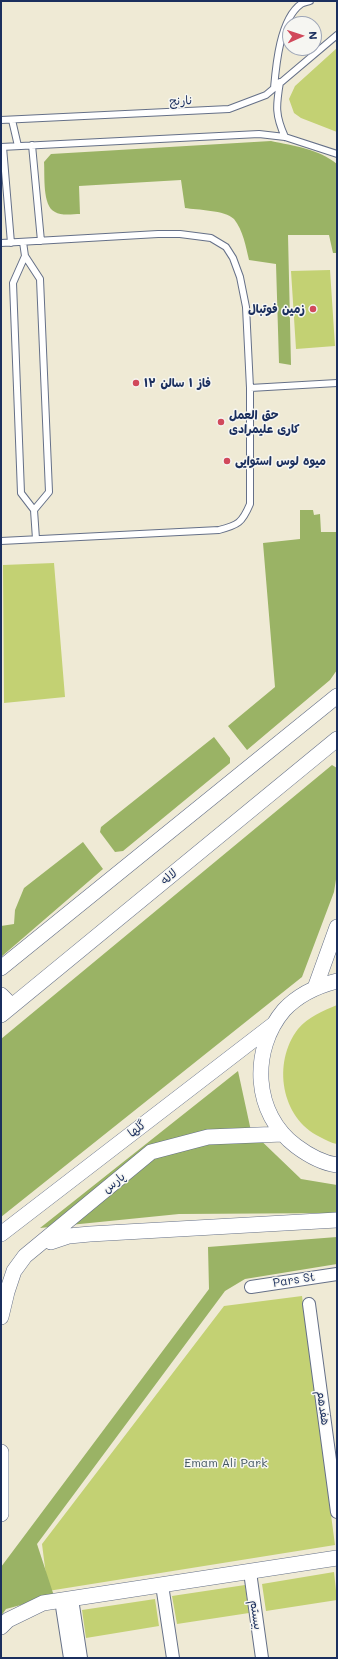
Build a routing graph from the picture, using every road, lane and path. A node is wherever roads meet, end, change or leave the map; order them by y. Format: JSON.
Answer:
{"nodes":[{"id":1,"x":310,"y":1,"type":"edge"},
{"id":2,"x":337,"y":35,"type":"edge"},
{"id":3,"x":280,"y":82,"type":"junction"},
{"id":4,"x":274,"y":88,"type":"junction"},
{"id":5,"x":1,"y":120,"type":"edge"},
{"id":6,"x":12,"y":120,"type":"junction"},
{"id":7,"x":285,"y":136,"type":"junction"},
{"id":8,"x":18,"y":146,"type":"junction"},
{"id":9,"x":32,"y":146,"type":"junction"},
{"id":10,"x":2,"y":147,"type":"edge"},
{"id":11,"x":337,"y":154,"type":"edge"},
{"id":12,"x":41,"y":241,"type":"junction"},
{"id":13,"x":23,"y":242,"type":"junction"},
{"id":14,"x":1,"y":243,"type":"edge"},
{"id":15,"x":11,"y":243,"type":"junction"},
{"id":16,"x":25,"y":256,"type":"junction"},
{"id":17,"x":337,"y":384,"type":"edge"},
{"id":18,"x":250,"y":388,"type":"junction"},
{"id":19,"x":34,"y":510,"type":"junction"},
{"id":20,"x":36,"y":539,"type":"junction"},
{"id":21,"x":1,"y":541,"type":"edge"},
{"id":22,"x":337,"y":696,"type":"edge"},
{"id":23,"x":333,"y":746,"type":"edge"},
{"id":24,"x":337,"y":927,"type":"edge"},
{"id":25,"x":1,"y":968,"type":"edge"},
{"id":26,"x":337,"y":981,"type":"edge"},
{"id":27,"x":314,"y":988,"type":"junction"},
{"id":28,"x":1,"y":995,"type":"edge"},
{"id":29,"x":6,"y":1011,"type":"edge"},
{"id":30,"x":274,"y":1024,"type":"junction"},
{"id":31,"x":283,"y":1134,"type":"junction"},
{"id":32,"x":337,"y":1165,"type":"edge"},
{"id":33,"x":337,"y":1220,"type":"edge"},
{"id":34,"x":1,"y":1234,"type":"edge"},
{"id":35,"x":52,"y":1242,"type":"dead end"},
{"id":36,"x":337,"y":1274,"type":"edge"},
{"id":37,"x":251,"y":1287,"type":"dead end"},
{"id":38,"x":309,"y":1304,"type":"dead end"},
{"id":39,"x":1,"y":1317,"type":"edge"},
{"id":40,"x":1,"y":1452,"type":"edge"},
{"id":41,"x":337,"y":1512,"type":"edge"},
{"id":42,"x":1,"y":1514,"type":"edge"},
{"id":43,"x":337,"y":1558,"type":"edge"},
{"id":44,"x":250,"y":1572,"type":"junction"},
{"id":45,"x":162,"y":1585,"type":"junction"},
{"id":46,"x":66,"y":1599,"type":"junction"},
{"id":47,"x":1,"y":1627,"type":"edge"},
{"id":48,"x":70,"y":1658,"type":"edge"},
{"id":49,"x":81,"y":1658,"type":"edge"},
{"id":50,"x":173,"y":1658,"type":"edge"},
{"id":51,"x":262,"y":1658,"type":"edge"}],
"edges":[{"from":1,"to":4,"type":"lane"},
{"from":2,"to":3,"type":"lane","name":"نارنج"},
{"from":3,"to":4,"type":"lane","name":"نارنج"},
{"from":3,"to":7,"type":"lane"},
{"from":4,"to":6,"type":"lane","name":"نارنج"},
{"from":5,"to":6,"type":"lane","name":"نارنج"},
{"from":6,"to":8,"type":"lane"},
{"from":7,"to":9,"type":"lane"},
{"from":7,"to":11,"type":"lane"},
{"from":8,"to":9,"type":"lane"},
{"from":8,"to":10,"type":"lane"},
{"from":9,"to":12,"type":"lane"},
{"from":10,"to":15,"type":"lane"},
{"from":12,"to":13,"type":"lane"},
{"from":12,"to":18,"type":"lane"},
{"from":13,"to":15,"type":"lane"},
{"from":13,"to":16,"type":"lane"},
{"from":14,"to":15,"type":"lane"},
{"from":16,"to":19,"type":"lane"},
{"from":16,"to":19,"type":"lane"},
{"from":17,"to":18,"type":"lane"},
{"from":18,"to":20,"type":"lane"},
{"from":19,"to":20,"type":"lane"},
{"from":20,"to":21,"type":"lane"},
{"from":22,"to":25,"type":"street"},
{"from":23,"to":29,"type":"street","name":"لاله"},
{"from":24,"to":27,"type":"street"},
{"from":26,"to":27,"type":"street"},
{"from":27,"to":30,"type":"street"},
{"from":28,"to":29,"type":"street"},
{"from":30,"to":31,"type":"street"},
{"from":30,"to":34,"type":"street","name":"گلها"},
{"from":31,"to":32,"type":"street"},
{"from":31,"to":39,"type":"street","name":"پارس"},
{"from":33,"to":35,"type":"street"},
{"from":36,"to":37,"type":"street","name":"Pars St"},
{"from":38,"to":41,"type":"street","name":"هفدهم"},
{"from":40,"to":42,"type":"street"},
{"from":43,"to":44,"type":"street"},
{"from":44,"to":45,"type":"street"},
{"from":44,"to":51,"type":"street","name":"بیستم"},
{"from":45,"to":46,"type":"street"},
{"from":45,"to":50,"type":"street"},
{"from":46,"to":47,"type":"street"},
{"from":46,"to":48,"type":"street"},
{"from":46,"to":49,"type":"street"}]}
